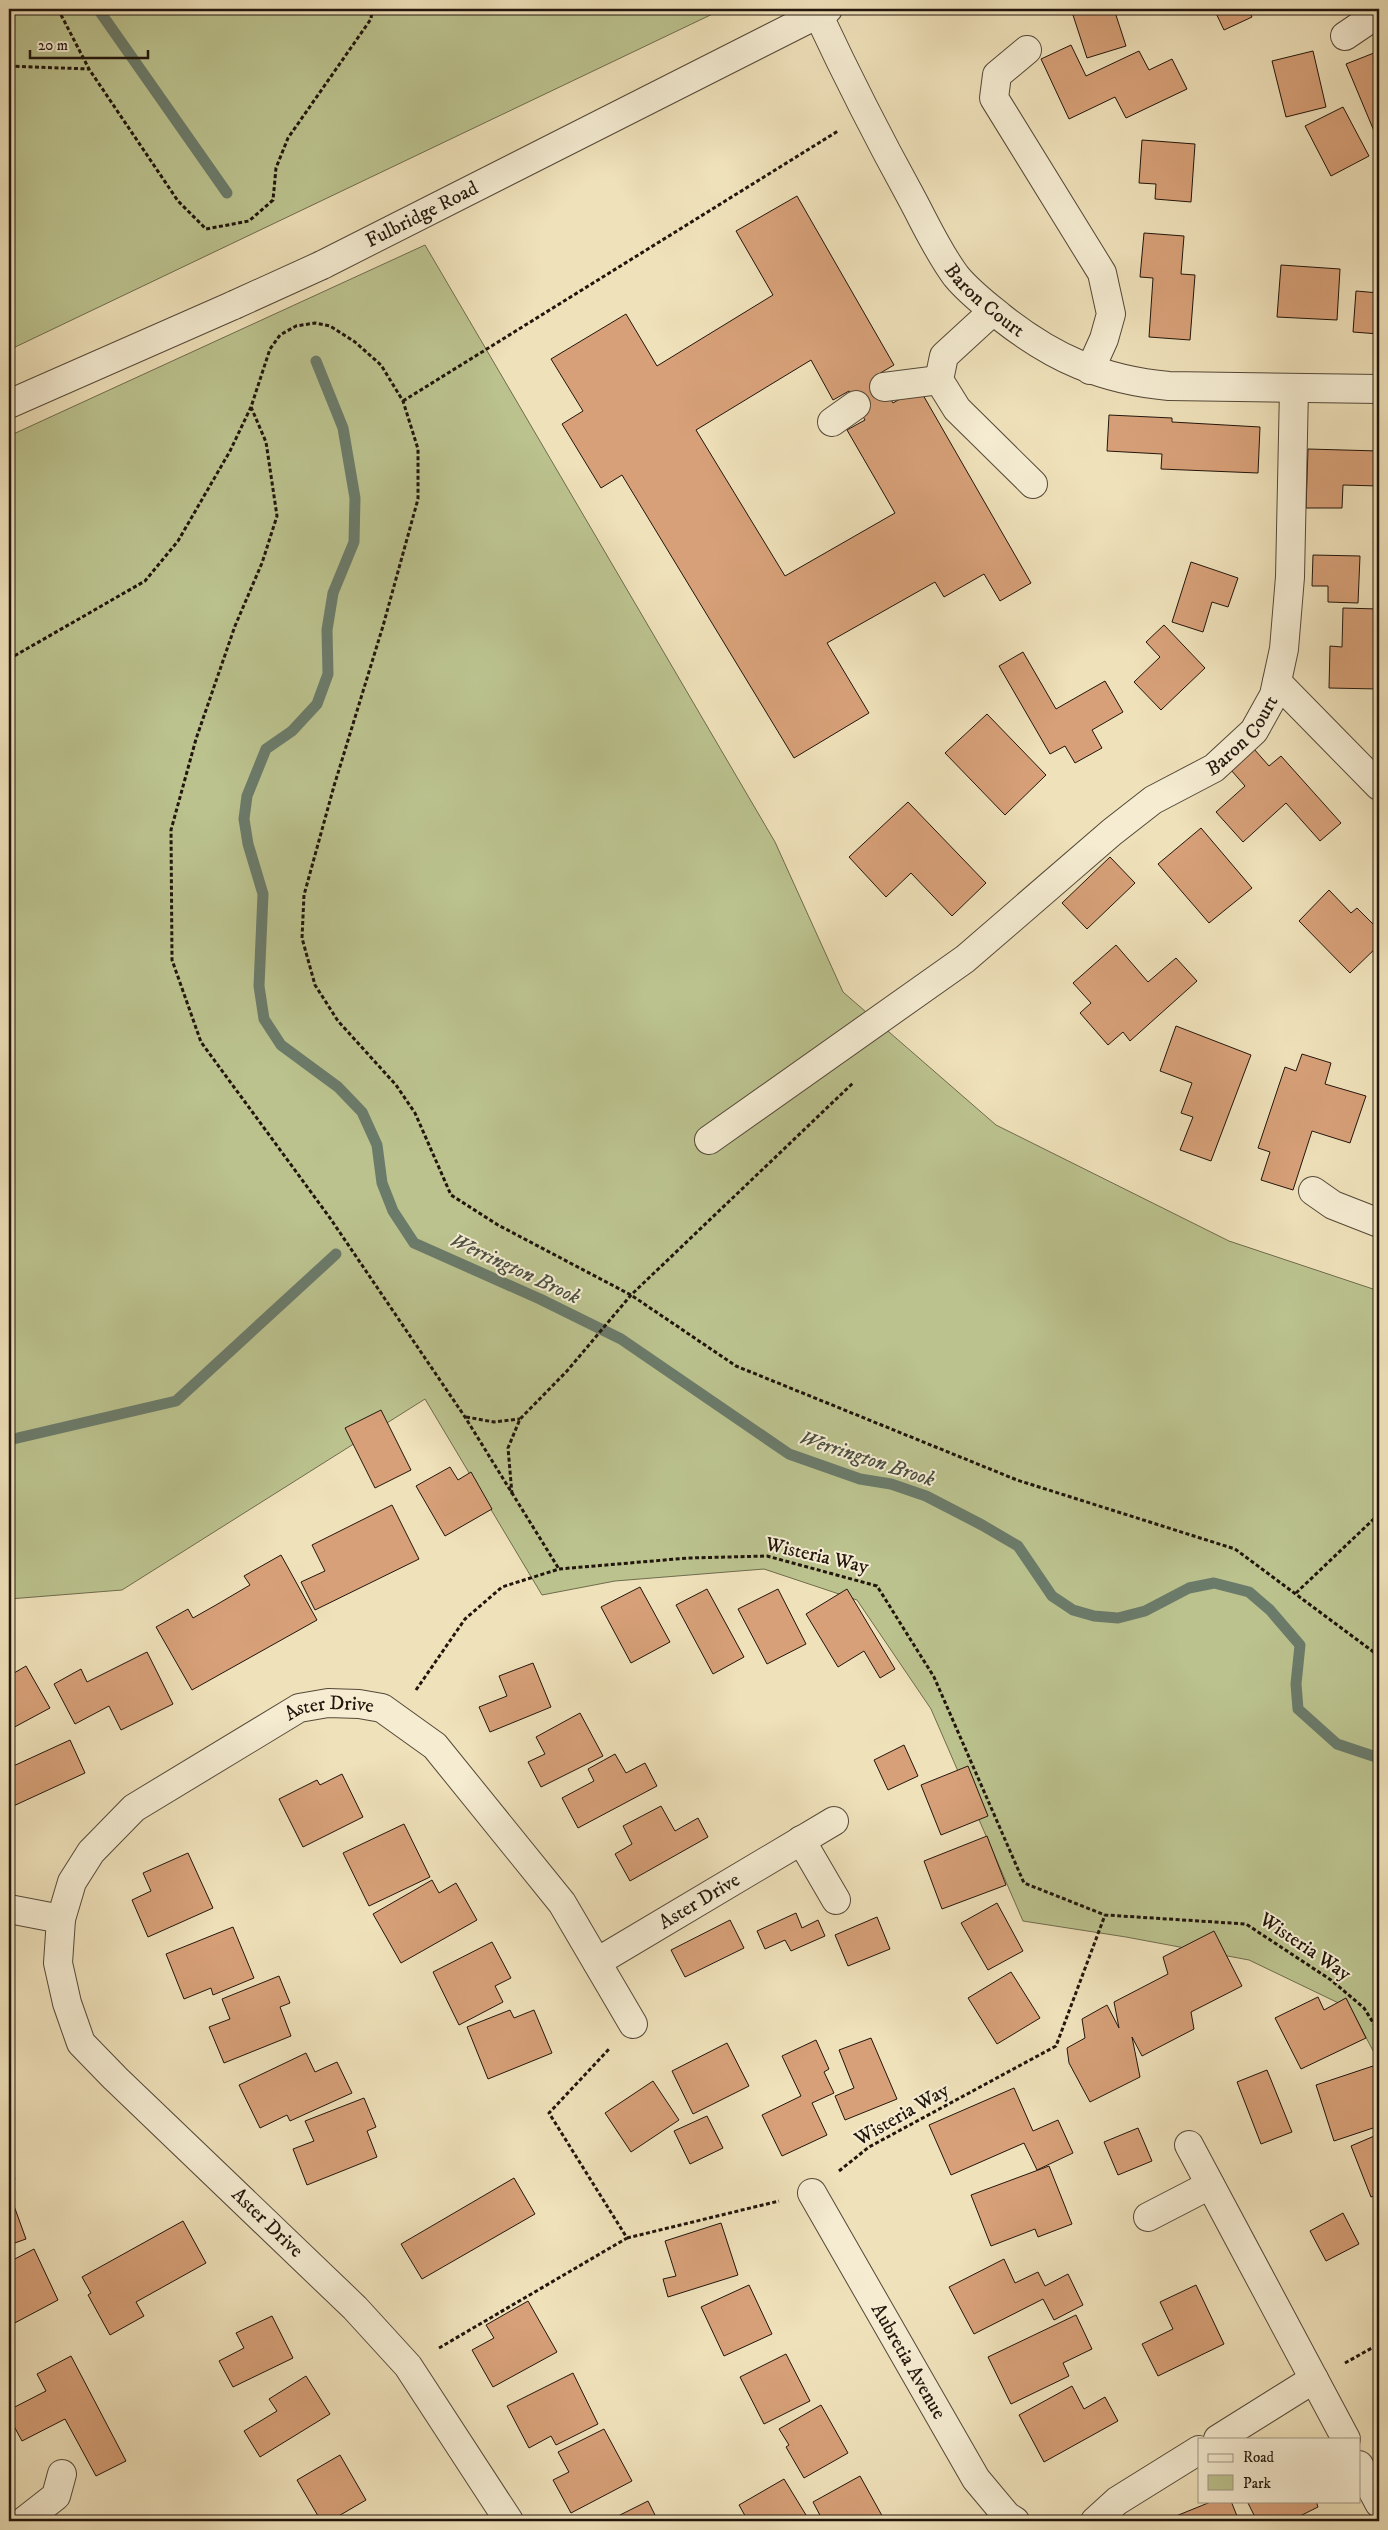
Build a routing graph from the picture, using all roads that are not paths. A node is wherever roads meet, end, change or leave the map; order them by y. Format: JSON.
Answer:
{"nodes":[{"id":1,"x":823,"y":12,"type":"edge"},
{"id":2,"x":1379,"y":15,"type":"edge"},
{"id":3,"x":1345,"y":36,"type":"dead end"},
{"id":4,"x":1027,"y":50,"type":"dead end"},
{"id":5,"x":993,"y":311,"type":"junction"},
{"id":6,"x":1090,"y":370,"type":"junction"},
{"id":7,"x":939,"y":380,"type":"junction"},
{"id":8,"x":884,"y":387,"type":"dead end"},
{"id":9,"x":1294,"y":389,"type":"junction"},
{"id":10,"x":1379,"y":389,"type":"edge"},
{"id":11,"x":9,"y":404,"type":"edge"},
{"id":12,"x":856,"y":405,"type":"dead end"},
{"id":13,"x":832,"y":422,"type":"dead end"},
{"id":14,"x":1033,"y":484,"type":"dead end"},
{"id":15,"x":1277,"y":682,"type":"junction"},
{"id":16,"x":1379,"y":786,"type":"edge"},
{"id":17,"x":709,"y":1140,"type":"dead end"},
{"id":18,"x":1313,"y":1191,"type":"dead end"},
{"id":19,"x":1379,"y":1223,"type":"edge"},
{"id":20,"x":834,"y":1821,"type":"dead end"},
{"id":21,"x":801,"y":1840,"type":"junction"},
{"id":22,"x":836,"y":1900,"type":"dead end"},
{"id":23,"x":9,"y":1909,"type":"edge"},
{"id":24,"x":61,"y":1919,"type":"junction"},
{"id":25,"x":597,"y":1962,"type":"junction"},
{"id":26,"x":633,"y":2024,"type":"road end"},
{"id":27,"x":1189,"y":2145,"type":"dead end"},
{"id":28,"x":1210,"y":2185,"type":"junction"},
{"id":29,"x":812,"y":2193,"type":"road end"},
{"id":30,"x":1148,"y":2217,"type":"dead end"},
{"id":31,"x":1314,"y":2379,"type":"junction"},
{"id":32,"x":1220,"y":2438,"type":"edge"},
{"id":33,"x":1345,"y":2438,"type":"edge"},
{"id":34,"x":1198,"y":2451,"type":"edge"},
{"id":35,"x":1360,"y":2467,"type":"edge"},
{"id":36,"x":62,"y":2474,"type":"dead end"},
{"id":37,"x":1379,"y":2503,"type":"edge"},
{"id":38,"x":24,"y":2521,"type":"edge"},
{"id":39,"x":509,"y":2521,"type":"edge"},
{"id":40,"x":1015,"y":2521,"type":"edge"},
{"id":41,"x":1095,"y":2521,"type":"edge"}],
"edges":[{"from":1,"to":5,"type":"street","name":"Baron Court"},
{"from":1,"to":11,"type":"street","name":"Fulbridge Road","bridge":true},
{"from":2,"to":3,"type":"street"},
{"from":4,"to":6,"type":"street"},
{"from":5,"to":6,"type":"street","name":"Baron Court"},
{"from":5,"to":7,"type":"street"},
{"from":6,"to":9,"type":"street","name":"Baron Court"},
{"from":7,"to":8,"type":"street"},
{"from":7,"to":14,"type":"street"},
{"from":9,"to":10,"type":"street","name":"Baron Court"},
{"from":9,"to":15,"type":"street","name":"Baron Court"},
{"from":12,"to":13,"type":"street"},
{"from":15,"to":16,"type":"street"},
{"from":15,"to":17,"type":"street","name":"Baron Court"},
{"from":18,"to":19,"type":"street"},
{"from":20,"to":21,"type":"street","name":"Aster Drive"},
{"from":21,"to":22,"type":"street"},
{"from":21,"to":25,"type":"street","name":"Aster Drive"},
{"from":23,"to":24,"type":"street"},
{"from":24,"to":25,"type":"street","name":"Aster Drive"},
{"from":24,"to":39,"type":"street","name":"Aster Drive"},
{"from":25,"to":26,"type":"street","name":"Aster Drive"},
{"from":27,"to":28,"type":"street"},
{"from":28,"to":30,"type":"street"},
{"from":28,"to":31,"type":"street"},
{"from":29,"to":40,"type":"street","name":"Aubretia Avenue"},
{"from":31,"to":32,"type":"street"},
{"from":31,"to":33,"type":"street"},
{"from":34,"to":41,"type":"street"},
{"from":35,"to":37,"type":"street"},
{"from":36,"to":38,"type":"street"}]}
